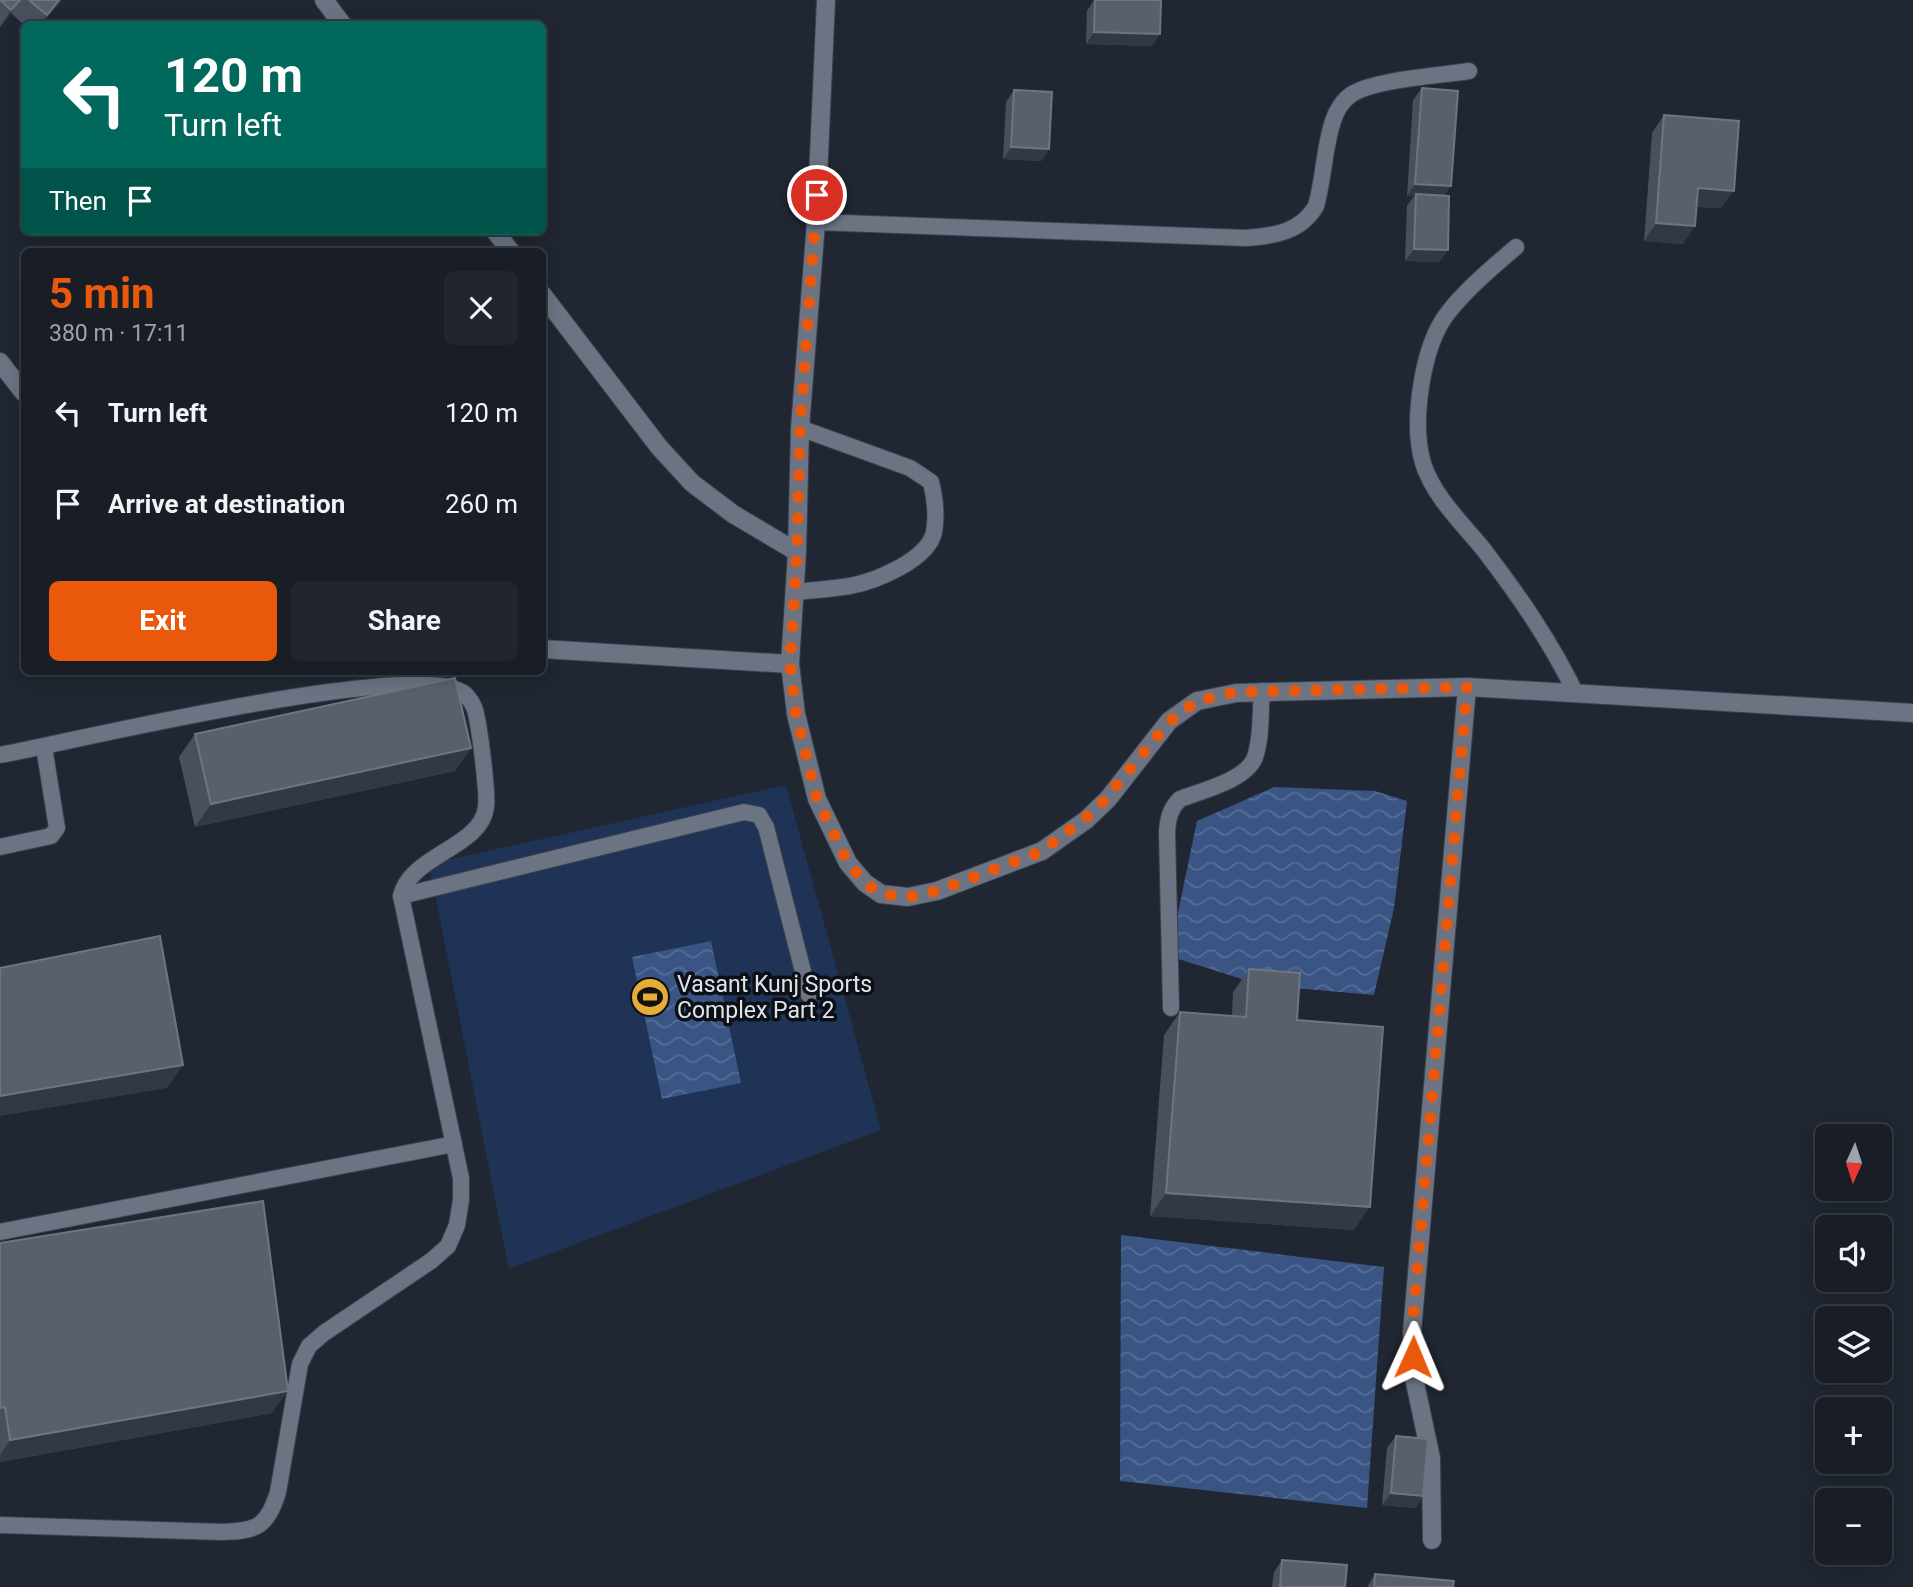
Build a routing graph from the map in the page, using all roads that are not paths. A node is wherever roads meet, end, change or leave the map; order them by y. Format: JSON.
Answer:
{"nodes":[{"id":1,"x":324,"y":0,"type":"edge"},
{"id":2,"x":826,"y":0,"type":"edge"},
{"id":3,"x":340,"y":21,"type":"edge"},
{"id":4,"x":1469,"y":72,"type":"dead end"},
{"id":5,"x":816,"y":222,"type":"junction"},
{"id":6,"x":1517,"y":247,"type":"dead end"},
{"id":7,"x":546,"y":299,"type":"edge"},
{"id":8,"x":0,"y":362,"type":"edge"},
{"id":9,"x":21,"y":389,"type":"edge"},
{"id":10,"x":800,"y":428,"type":"junction"},
{"id":11,"x":797,"y":552,"type":"junction"},
{"id":12,"x":795,"y":592,"type":"junction"},
{"id":13,"x":546,"y":649,"type":"edge"},
{"id":14,"x":790,"y":664,"type":"junction"},
{"id":15,"x":1467,"y":687,"type":"junction"},
{"id":16,"x":1262,"y":691,"type":"junction"},
{"id":17,"x":1576,"y":694,"type":"junction"},
{"id":18,"x":1913,"y":713,"type":"edge"},
{"id":19,"x":44,"y":747,"type":"junction"},
{"id":20,"x":0,"y":755,"type":"edge"},
{"id":21,"x":0,"y":846,"type":"edge"},
{"id":22,"x":401,"y":896,"type":"junction"},
{"id":23,"x":808,"y":995,"type":"dead end"},
{"id":24,"x":1171,"y":1008,"type":"dead end"},
{"id":25,"x":454,"y":1144,"type":"junction"},
{"id":26,"x":0,"y":1232,"type":"edge"},
{"id":27,"x":0,"y":1525,"type":"edge"},
{"id":28,"x":1432,"y":1540,"type":"dead end"}],
"edges":[{"from":1,"to":3,"type":"street"},
{"from":2,"to":5,"type":"street"},
{"from":4,"to":5,"type":"lane"},
{"from":5,"to":10,"type":"street"},
{"from":6,"to":17,"type":"lane"},
{"from":7,"to":11,"type":"street"},
{"from":8,"to":9,"type":"street"},
{"from":10,"to":11,"type":"street"},
{"from":10,"to":12,"type":"lane"},
{"from":11,"to":12,"type":"street"},
{"from":12,"to":14,"type":"street"},
{"from":13,"to":14,"type":"street"},
{"from":14,"to":16,"type":"street"},
{"from":15,"to":16,"type":"street"},
{"from":15,"to":17,"type":"street"},
{"from":15,"to":28,"type":"street"},
{"from":16,"to":24,"type":"lane"},
{"from":17,"to":18,"type":"street"},
{"from":19,"to":20,"type":"lane"},
{"from":19,"to":21,"type":"lane"},
{"from":19,"to":22,"type":"lane"},
{"from":22,"to":23,"type":"lane"},
{"from":22,"to":25,"type":"lane"},
{"from":25,"to":26,"type":"lane"},
{"from":25,"to":27,"type":"lane"}]}
